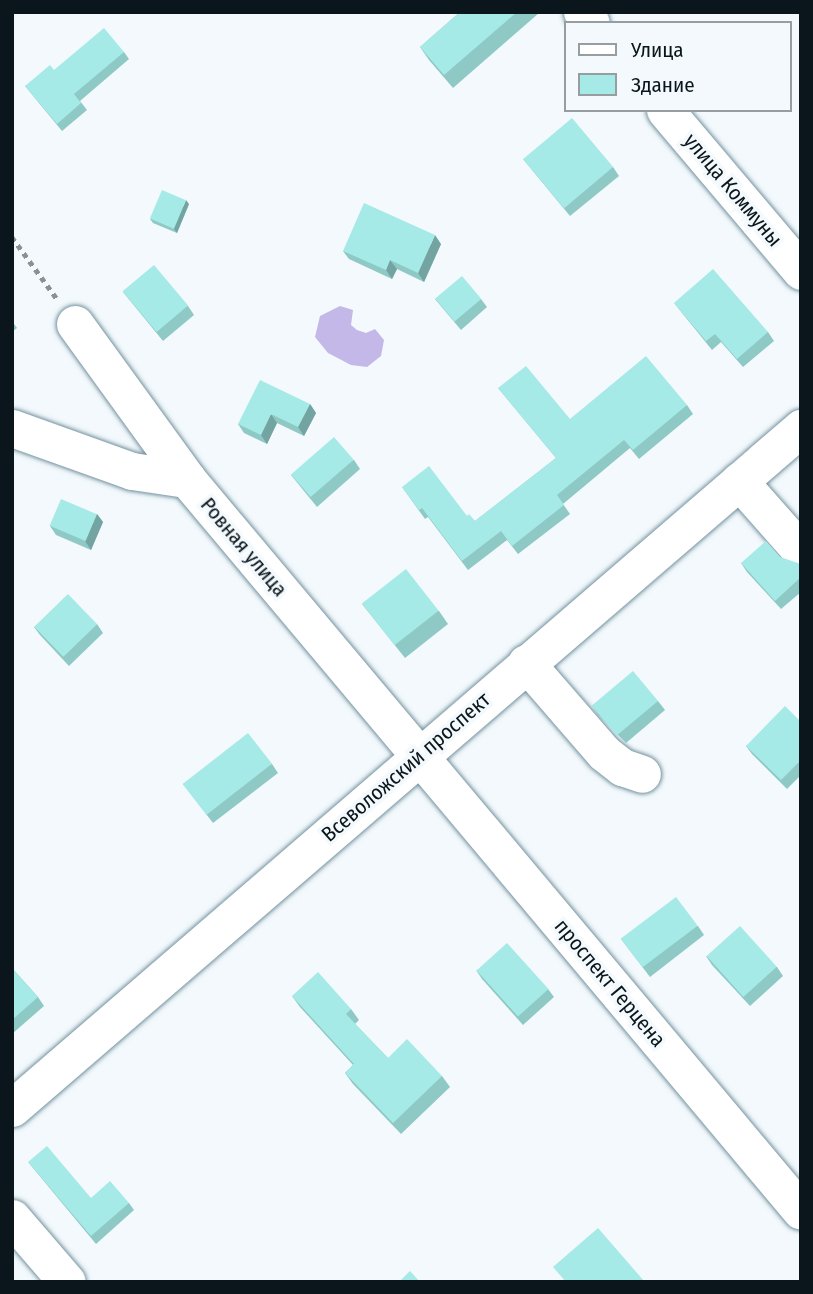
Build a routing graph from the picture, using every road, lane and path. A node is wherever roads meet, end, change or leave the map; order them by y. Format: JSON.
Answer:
{"nodes":[{"id":1,"x":667,"y":112,"type":"edge"},
{"id":2,"x":12,"y":237,"type":"edge"},
{"id":3,"x":801,"y":271,"type":"edge"},
{"id":4,"x":75,"y":324,"type":"joint"},
{"id":5,"x":12,"y":428,"type":"edge"},
{"id":6,"x":801,"y":428,"type":"edge"},
{"id":7,"x":187,"y":479,"type":"junction"},
{"id":8,"x":739,"y":481,"type":"junction"},
{"id":9,"x":801,"y":551,"type":"edge"},
{"id":10,"x":526,"y":663,"type":"junction"},
{"id":11,"x":418,"y":756,"type":"junction"},
{"id":12,"x":642,"y":774,"type":"dead end"},
{"id":13,"x":12,"y":1108,"type":"edge"},
{"id":14,"x":801,"y":1211,"type":"edge"},
{"id":15,"x":12,"y":1218,"type":"edge"},
{"id":16,"x":67,"y":1282,"type":"edge"}],
"edges":[{"from":1,"to":3,"type":"street","name":"улица Коммуны"},
{"from":2,"to":4,"type":"path"},
{"from":4,"to":7,"type":"street"},
{"from":5,"to":7,"type":"street","name":"Ровная улица"},
{"from":6,"to":8,"type":"street","name":"Всеволожский проспект"},
{"from":7,"to":11,"type":"street","name":"Ровная улица"},
{"from":8,"to":9,"type":"street"},
{"from":8,"to":10,"type":"street","name":"Всеволожский проспект"},
{"from":10,"to":11,"type":"street","name":"Всеволожский проспект"},
{"from":10,"to":12,"type":"street"},
{"from":11,"to":13,"type":"street","name":"Всеволожский проспект"},
{"from":11,"to":14,"type":"street","name":"проспект Герцена"},
{"from":15,"to":16,"type":"street"}]}
